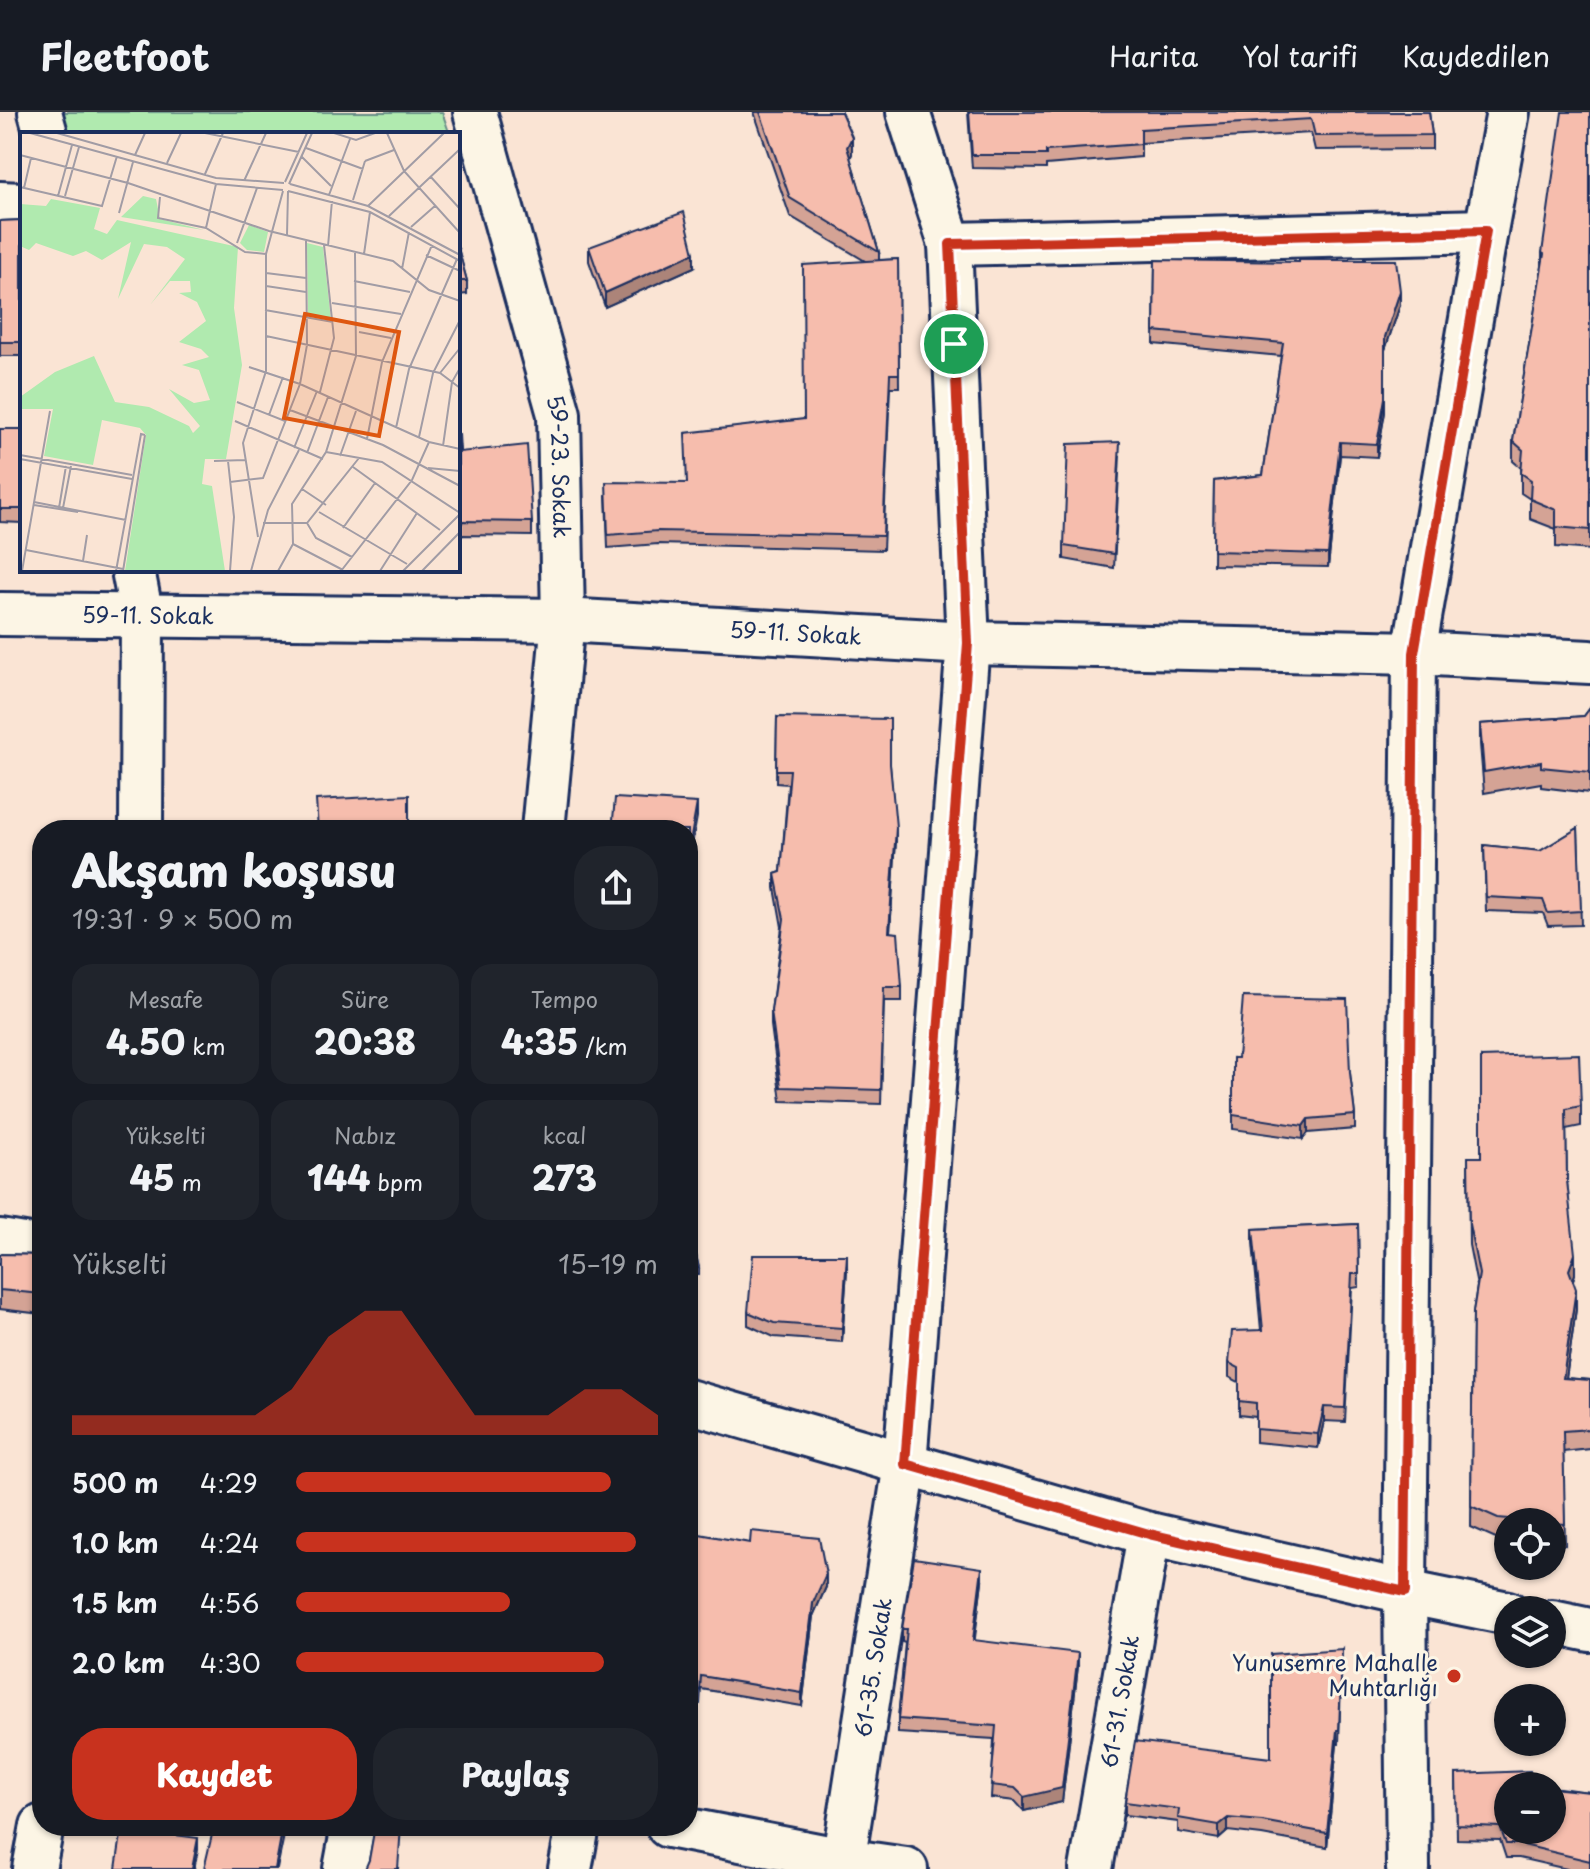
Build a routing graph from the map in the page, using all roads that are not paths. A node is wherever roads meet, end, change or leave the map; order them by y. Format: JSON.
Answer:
{"nodes":[{"id":1,"x":40,"y":112,"type":"edge"},
{"id":2,"x":475,"y":112,"type":"edge"},
{"id":3,"x":908,"y":112,"type":"edge"},
{"id":4,"x":1508,"y":112,"type":"edge"},
{"id":5,"x":45,"y":132,"type":"edge"},
{"id":6,"x":474,"y":167,"type":"edge"},
{"id":7,"x":0,"y":203,"type":"edge"},
{"id":8,"x":20,"y":204,"type":"edge"},
{"id":9,"x":1486,"y":231,"type":"junction"},
{"id":10,"x":950,"y":244,"type":"junction"},
{"id":11,"x":133,"y":572,"type":"edge"},
{"id":12,"x":0,"y":614,"type":"edge"},
{"id":13,"x":142,"y":617,"type":"junction"},
{"id":14,"x":563,"y":620,"type":"junction"},
{"id":15,"x":968,"y":643,"type":"junction"},
{"id":16,"x":1414,"y":653,"type":"junction"},
{"id":17,"x":1590,"y":662,"type":"edge"},
{"id":18,"x":141,"y":820,"type":"edge"},
{"id":19,"x":544,"y":820,"type":"edge"},
{"id":20,"x":0,"y":1241,"type":"edge"},
{"id":21,"x":32,"y":1246,"type":"edge"},
{"id":22,"x":698,"y":1404,"type":"edge"},
{"id":23,"x":905,"y":1464,"type":"junction"},
{"id":24,"x":1149,"y":1534,"type":"junction"},
{"id":25,"x":1405,"y":1592,"type":"junction"},
{"id":26,"x":1494,"y":1610,"type":"edge"},
{"id":27,"x":1566,"y":1625,"type":"edge"},
{"id":28,"x":1590,"y":1630,"type":"edge"},
{"id":29,"x":698,"y":1833,"type":"edge"},
{"id":30,"x":40,"y":1836,"type":"edge"},
{"id":31,"x":351,"y":1836,"type":"edge"},
{"id":32,"x":576,"y":1836,"type":"edge"},
{"id":33,"x":843,"y":1864,"type":"edge"},
{"id":34,"x":34,"y":1869,"type":"edge"},
{"id":35,"x":345,"y":1869,"type":"edge"},
{"id":36,"x":570,"y":1869,"type":"edge"},
{"id":37,"x":906,"y":1869,"type":"edge"},
{"id":38,"x":1091,"y":1869,"type":"edge"},
{"id":39,"x":1408,"y":1869,"type":"edge"}],
"edges":[{"from":1,"to":5,"type":"street"},
{"from":2,"to":6,"type":"street","name":"59-23. Sokak"},
{"from":3,"to":10,"type":"street","name":"61-35. Sokak"},
{"from":4,"to":9,"type":"street"},
{"from":6,"to":14,"type":"street","name":"59-23. Sokak"},
{"from":7,"to":8,"type":"street"},
{"from":9,"to":10,"type":"street"},
{"from":9,"to":16,"type":"street"},
{"from":10,"to":15,"type":"street","name":"61-35. Sokak"},
{"from":11,"to":13,"type":"street"},
{"from":12,"to":13,"type":"street","name":"59-11. Sokak"},
{"from":13,"to":14,"type":"street","name":"59-11. Sokak"},
{"from":13,"to":18,"type":"street"},
{"from":14,"to":15,"type":"street","name":"59-11. Sokak"},
{"from":14,"to":19,"type":"street","name":"59-23. Sokak"},
{"from":15,"to":16,"type":"street","name":"59-11. Sokak"},
{"from":15,"to":23,"type":"street","name":"61-35. Sokak"},
{"from":16,"to":17,"type":"street","name":"59-11. Sokak"},
{"from":16,"to":25,"type":"street"},
{"from":20,"to":21,"type":"street"},
{"from":22,"to":23,"type":"street"},
{"from":23,"to":24,"type":"street"},
{"from":23,"to":33,"type":"street","name":"61-35. Sokak"},
{"from":24,"to":25,"type":"street"},
{"from":24,"to":38,"type":"street","name":"61-31. Sokak"},
{"from":25,"to":26,"type":"street"},
{"from":25,"to":39,"type":"street"},
{"from":27,"to":28,"type":"street"},
{"from":29,"to":33,"type":"street"},
{"from":30,"to":34,"type":"street"},
{"from":31,"to":35,"type":"street"},
{"from":32,"to":36,"type":"street"},
{"from":33,"to":37,"type":"street"}]}
